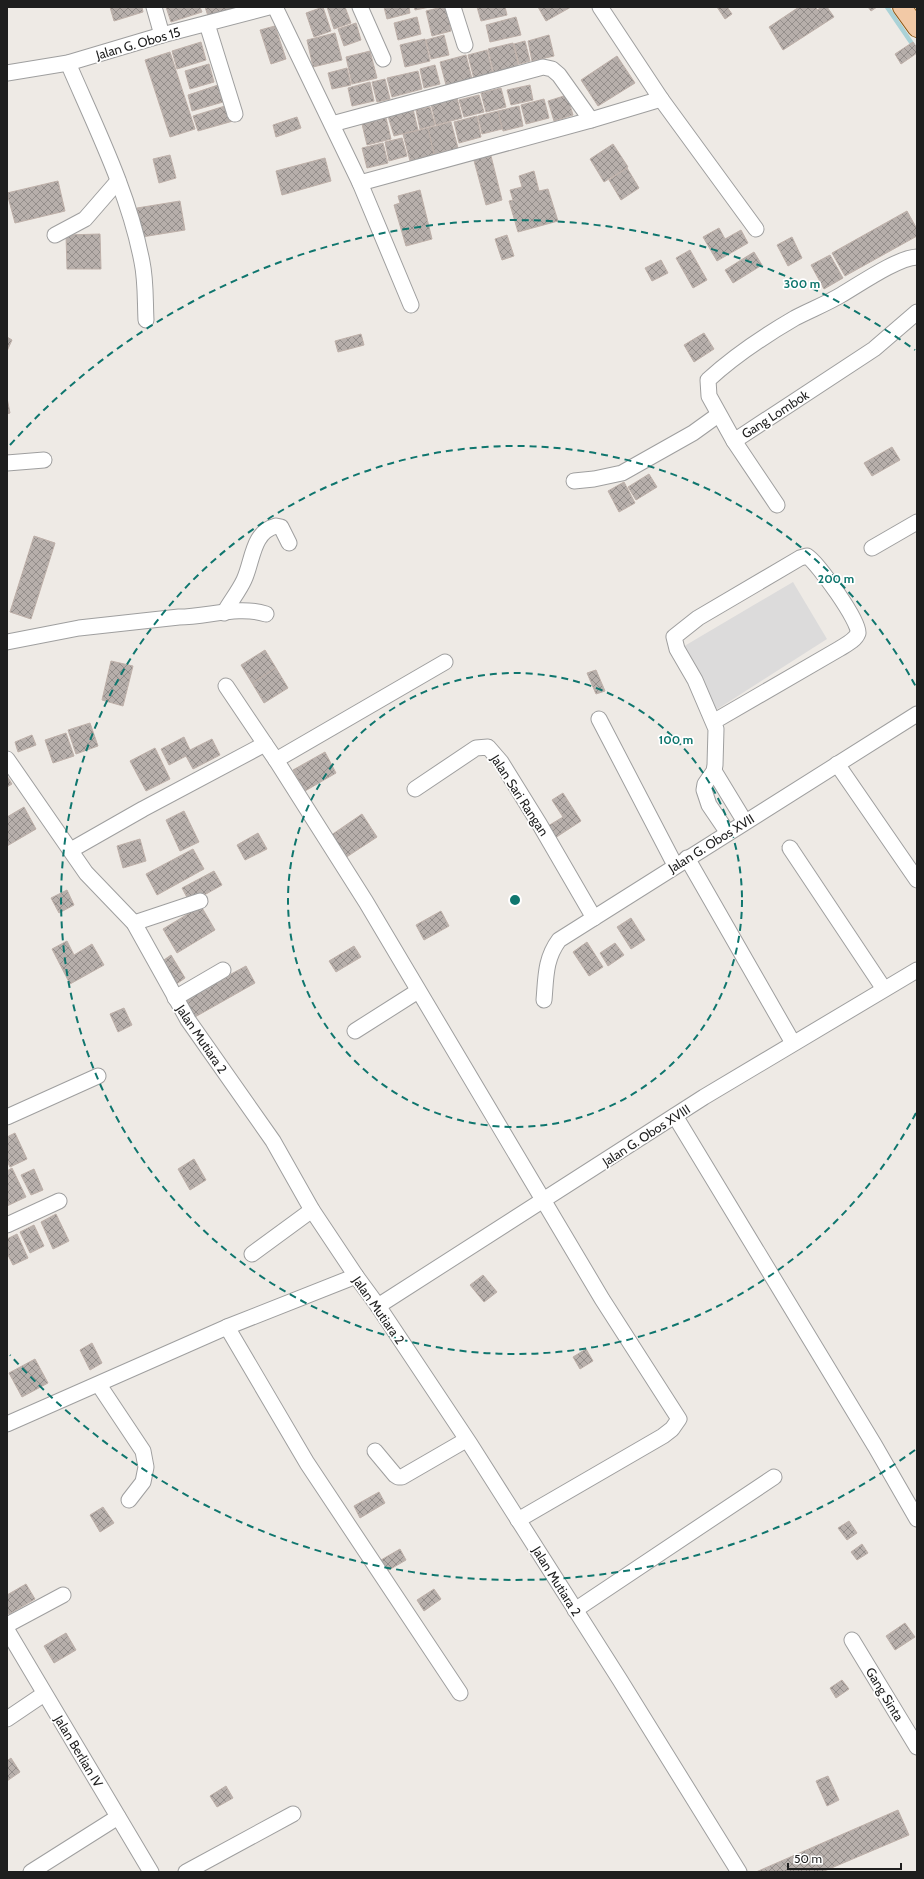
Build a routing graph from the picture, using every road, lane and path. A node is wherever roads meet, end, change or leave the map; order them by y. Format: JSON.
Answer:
{"nodes":[{"id":1,"x":154,"y":7,"type":"edge"},
{"id":2,"x":269,"y":7,"type":"edge"},
{"id":3,"x":275,"y":7,"type":"edge"},
{"id":4,"x":360,"y":7,"type":"edge"},
{"id":5,"x":454,"y":7,"type":"edge"},
{"id":6,"x":600,"y":7,"type":"edge"},
{"id":7,"x":902,"y":7,"type":"edge"},
{"id":8,"x":244,"y":10,"type":"edge"},
{"id":9,"x":207,"y":24,"type":"junction"},
{"id":10,"x":917,"y":28,"type":"edge"},
{"id":11,"x":162,"y":35,"type":"junction"},
{"id":12,"x":465,"y":45,"type":"dead end"},
{"id":13,"x":383,"y":59,"type":"dead end"},
{"id":14,"x":68,"y":63,"type":"junction"},
{"id":15,"x":7,"y":73,"type":"edge"},
{"id":16,"x":661,"y":99,"type":"junction"},
{"id":17,"x":235,"y":114,"type":"dead end"},
{"id":18,"x":591,"y":120,"type":"junction"},
{"id":19,"x":332,"y":124,"type":"junction"},
{"id":20,"x":118,"y":182,"type":"junction"},
{"id":21,"x":360,"y":183,"type":"junction"},
{"id":22,"x":756,"y":229,"type":"dead end"},
{"id":23,"x":55,"y":235,"type":"dead end"},
{"id":24,"x":917,"y":257,"type":"edge"},
{"id":25,"x":411,"y":305,"type":"dead end"},
{"id":26,"x":917,"y":312,"type":"edge"},
{"id":27,"x":146,"y":320,"type":"dead end"},
{"id":28,"x":718,"y":415,"type":"junction"},
{"id":29,"x":734,"y":441,"type":"junction"},
{"id":30,"x":44,"y":460,"type":"dead end"},
{"id":31,"x":7,"y":463,"type":"edge"},
{"id":32,"x":574,"y":481,"type":"dead end"},
{"id":33,"x":777,"y":505,"type":"dead end"},
{"id":34,"x":917,"y":522,"type":"edge"},
{"id":35,"x":289,"y":543,"type":"dead end"},
{"id":36,"x":872,"y":548,"type":"dead end"},
{"id":37,"x":224,"y":612,"type":"junction"},
{"id":38,"x":266,"y":614,"type":"dead end"},
{"id":39,"x":7,"y":642,"type":"edge"},
{"id":40,"x":445,"y":662,"type":"dead end"},
{"id":41,"x":226,"y":686,"type":"dead end"},
{"id":42,"x":917,"y":714,"type":"edge"},
{"id":43,"x":599,"y":718,"type":"dead end"},
{"id":44,"x":713,"y":722,"type":"junction"},
{"id":45,"x":265,"y":744,"type":"junction"},
{"id":46,"x":7,"y":759,"type":"edge"},
{"id":47,"x":276,"y":760,"type":"junction"},
{"id":48,"x":837,"y":764,"type":"junction"},
{"id":49,"x":714,"y":771,"type":"junction"},
{"id":50,"x":415,"y":789,"type":"dead end"},
{"id":51,"x":745,"y":822,"type":"junction"},
{"id":52,"x":728,"y":833,"type":"junction"},
{"id":53,"x":790,"y":848,"type":"dead end"},
{"id":54,"x":71,"y":850,"type":"junction"},
{"id":55,"x":681,"y":862,"type":"junction"},
{"id":56,"x":917,"y":880,"type":"edge"},
{"id":57,"x":200,"y":902,"type":"dead end"},
{"id":58,"x":594,"y":918,"type":"junction"},
{"id":59,"x":134,"y":923,"type":"junction"},
{"id":60,"x":224,"y":970,"type":"dead end"},
{"id":61,"x":917,"y":970,"type":"edge"},
{"id":62,"x":884,"y":989,"type":"junction"},
{"id":63,"x":418,"y":991,"type":"junction"},
{"id":64,"x":175,"y":998,"type":"junction"},
{"id":65,"x":544,"y":1000,"type":"dead end"},
{"id":66,"x":355,"y":1031,"type":"dead end"},
{"id":67,"x":793,"y":1043,"type":"junction"},
{"id":68,"x":98,"y":1076,"type":"dead end"},
{"id":69,"x":675,"y":1116,"type":"junction"},
{"id":70,"x":7,"y":1117,"type":"edge"},
{"id":71,"x":59,"y":1200,"type":"dead end"},
{"id":72,"x":544,"y":1200,"type":"junction"},
{"id":73,"x":312,"y":1210,"type":"junction"},
{"id":74,"x":7,"y":1225,"type":"edge"},
{"id":75,"x":252,"y":1254,"type":"dead end"},
{"id":76,"x":356,"y":1276,"type":"junction"},
{"id":77,"x":378,"y":1306,"type":"junction"},
{"id":78,"x":227,"y":1327,"type":"junction"},
{"id":79,"x":99,"y":1385,"type":"junction"},
{"id":80,"x":7,"y":1424,"type":"edge"},
{"id":81,"x":466,"y":1440,"type":"junction"},
{"id":82,"x":375,"y":1451,"type":"dead end"},
{"id":83,"x":774,"y":1477,"type":"dead end"},
{"id":84,"x":129,"y":1500,"type":"dead end"},
{"id":85,"x":917,"y":1519,"type":"edge"},
{"id":86,"x":518,"y":1520,"type":"junction"},
{"id":87,"x":63,"y":1595,"type":"dead end"},
{"id":88,"x":576,"y":1610,"type":"junction"},
{"id":89,"x":7,"y":1624,"type":"edge"},
{"id":90,"x":7,"y":1630,"type":"edge"},
{"id":91,"x":852,"y":1640,"type":"dead end"},
{"id":92,"x":460,"y":1693,"type":"dead end"},
{"id":93,"x":44,"y":1694,"type":"junction"},
{"id":94,"x":7,"y":1719,"type":"edge"},
{"id":95,"x":917,"y":1747,"type":"edge"},
{"id":96,"x":293,"y":1814,"type":"dead end"},
{"id":97,"x":118,"y":1817,"type":"junction"},
{"id":98,"x":31,"y":1872,"type":"edge"},
{"id":99,"x":151,"y":1872,"type":"edge"},
{"id":100,"x":186,"y":1872,"type":"edge"},
{"id":101,"x":739,"y":1872,"type":"edge"}],
"edges":[{"from":1,"to":11,"type":"street"},
{"from":2,"to":8,"type":"street","name":"Jalan G. Obos 15"},
{"from":3,"to":19,"type":"street"},
{"from":4,"to":13,"type":"street"},
{"from":5,"to":12,"type":"street"},
{"from":6,"to":16,"type":"street"},
{"from":7,"to":10,"type":"main road"},
{"from":8,"to":9,"type":"street","name":"Jalan G. Obos 15"},
{"from":9,"to":11,"type":"street","name":"Jalan G. Obos 15"},
{"from":9,"to":17,"type":"street"},
{"from":11,"to":14,"type":"street","name":"Jalan G. Obos 15"},
{"from":14,"to":15,"type":"street","name":"Jalan G. Obos 15"},
{"from":14,"to":20,"type":"street"},
{"from":16,"to":18,"type":"street"},
{"from":16,"to":22,"type":"street"},
{"from":18,"to":19,"type":"street"},
{"from":18,"to":21,"type":"street"},
{"from":19,"to":21,"type":"street"},
{"from":20,"to":23,"type":"street"},
{"from":20,"to":27,"type":"street"},
{"from":21,"to":25,"type":"street"},
{"from":24,"to":28,"type":"street","name":"Gang Lombok"},
{"from":26,"to":29,"type":"street","name":"Gang Lombok"},
{"from":28,"to":29,"type":"street","name":"Gang Lombok"},
{"from":28,"to":32,"type":"street"},
{"from":29,"to":33,"type":"street"},
{"from":30,"to":31,"type":"street"},
{"from":34,"to":36,"type":"street"},
{"from":35,"to":37,"type":"street"},
{"from":37,"to":38,"type":"street"},
{"from":37,"to":39,"type":"street"},
{"from":40,"to":47,"type":"street"},
{"from":41,"to":45,"type":"street"},
{"from":42,"to":48,"type":"street","name":"Jalan G. Obos XVII"},
{"from":43,"to":55,"type":"street"},
{"from":44,"to":44,"type":"street"},
{"from":44,"to":49,"type":"street"},
{"from":45,"to":47,"type":"street"},
{"from":45,"to":54,"type":"street"},
{"from":46,"to":54,"type":"street","name":"Jalan Mutiara 2"},
{"from":47,"to":63,"type":"street"},
{"from":48,"to":51,"type":"street","name":"Jalan G. Obos XVII"},
{"from":48,"to":56,"type":"street"},
{"from":49,"to":51,"type":"street"},
{"from":49,"to":52,"type":"street"},
{"from":50,"to":58,"type":"street","name":"Jalan Sari Rangan"},
{"from":51,"to":52,"type":"street","name":"Jalan G. Obos XVII"},
{"from":52,"to":55,"type":"street","name":"Jalan G. Obos XVII"},
{"from":53,"to":62,"type":"street"},
{"from":54,"to":59,"type":"street","name":"Jalan Mutiara 2"},
{"from":55,"to":58,"type":"street","name":"Jalan G. Obos XVII"},
{"from":55,"to":67,"type":"street"},
{"from":57,"to":59,"type":"street"},
{"from":58,"to":65,"type":"street","name":"Jalan G. Obos XVII"},
{"from":59,"to":64,"type":"street","name":"Jalan Mutiara 2"},
{"from":60,"to":64,"type":"street"},
{"from":61,"to":62,"type":"street","name":"Jalan G. Obos XVIII"},
{"from":62,"to":67,"type":"street","name":"Jalan G. Obos XVIII"},
{"from":63,"to":66,"type":"street"},
{"from":63,"to":72,"type":"street"},
{"from":64,"to":73,"type":"street","name":"Jalan Mutiara 2"},
{"from":67,"to":69,"type":"street","name":"Jalan G. Obos XVIII"},
{"from":68,"to":70,"type":"street"},
{"from":69,"to":72,"type":"street","name":"Jalan G. Obos XVIII"},
{"from":69,"to":85,"type":"street"},
{"from":71,"to":74,"type":"street"},
{"from":72,"to":77,"type":"street","name":"Jalan G. Obos XVIII"},
{"from":72,"to":86,"type":"street"},
{"from":73,"to":75,"type":"street"},
{"from":73,"to":76,"type":"street","name":"Jalan Mutiara 2"},
{"from":76,"to":77,"type":"street","name":"Jalan Mutiara 2"},
{"from":76,"to":78,"type":"street"},
{"from":77,"to":81,"type":"street","name":"Jalan Mutiara 2"},
{"from":78,"to":79,"type":"street"},
{"from":78,"to":92,"type":"street"},
{"from":79,"to":80,"type":"street"},
{"from":79,"to":84,"type":"street"},
{"from":81,"to":82,"type":"street"},
{"from":81,"to":86,"type":"street","name":"Jalan Mutiara 2"},
{"from":83,"to":88,"type":"street"},
{"from":86,"to":88,"type":"street","name":"Jalan Mutiara 2"},
{"from":87,"to":89,"type":"street"},
{"from":88,"to":101,"type":"street","name":"Jalan Mutiara 2"},
{"from":90,"to":93,"type":"street","name":"Jalan Berlian IV"},
{"from":91,"to":95,"type":"street","name":"Gang Sinta"},
{"from":93,"to":94,"type":"street"},
{"from":93,"to":97,"type":"street","name":"Jalan Berlian IV"},
{"from":96,"to":100,"type":"street"},
{"from":97,"to":98,"type":"street"},
{"from":97,"to":99,"type":"street","name":"Jalan Berlian IV"}]}
